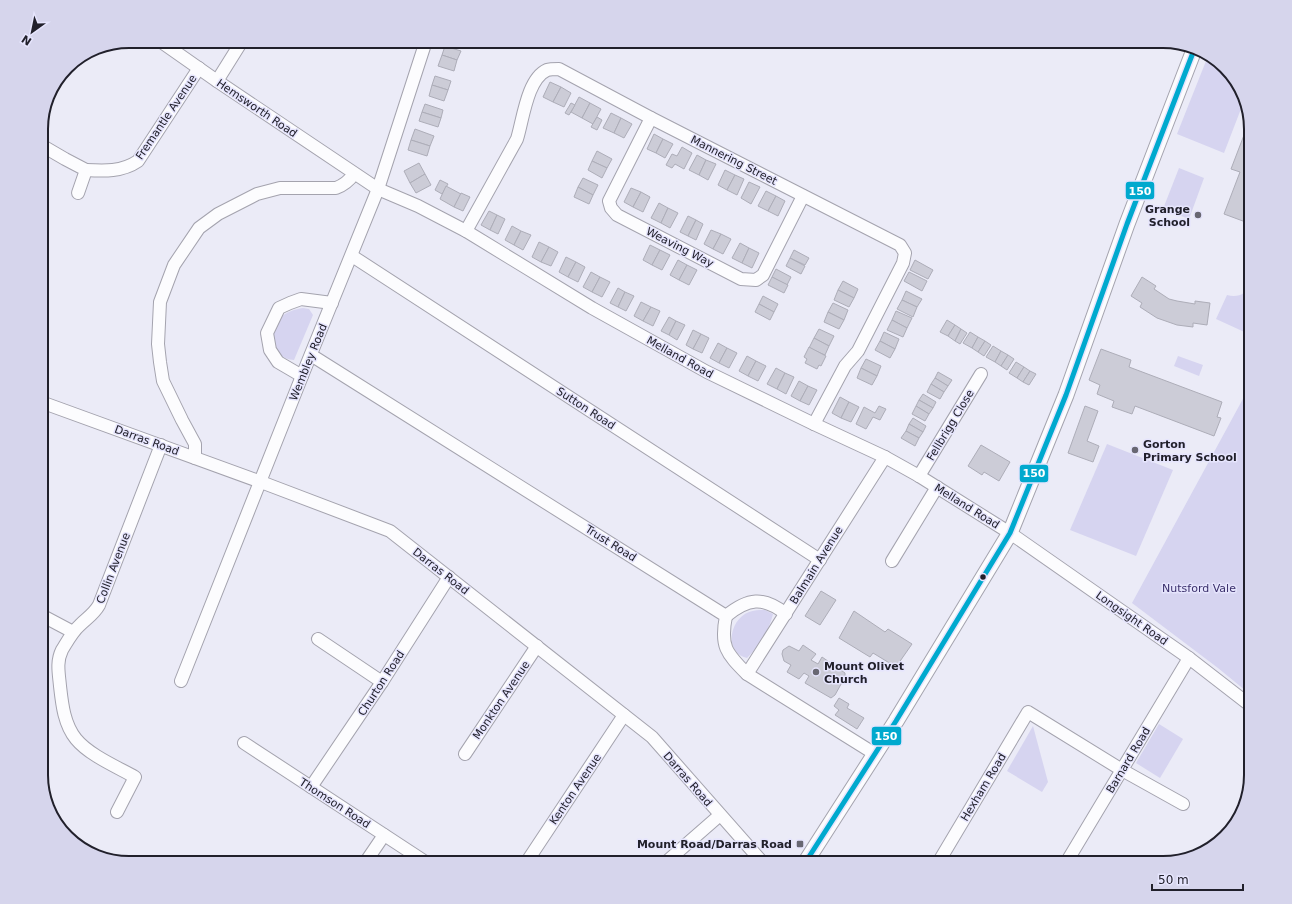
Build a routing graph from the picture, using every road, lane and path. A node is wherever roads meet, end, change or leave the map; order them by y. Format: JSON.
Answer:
{"nodes":[{"id":1,"x":170,"y":48,"type":"edge"},
{"id":2,"x":237,"y":48,"type":"edge"},
{"id":3,"x":424,"y":48,"type":"edge"},
{"id":4,"x":1193,"y":53,"type":"edge"},
{"id":5,"x":199,"y":68,"type":"junction"},
{"id":6,"x":216,"y":81,"type":"junction"},
{"id":7,"x":651,"y":118,"type":"junction"},
{"id":8,"x":48,"y":149,"type":"edge"},
{"id":9,"x":86,"y":170,"type":"junction"},
{"id":10,"x":354,"y":174,"type":"junction"},
{"id":11,"x":378,"y":189,"type":"junction"},
{"id":12,"x":78,"y":193,"type":"dead end"},
{"id":13,"x":803,"y":196,"type":"junction"},
{"id":14,"x":466,"y":231,"type":"junction"},
{"id":15,"x":352,"y":256,"type":"junction"},
{"id":16,"x":332,"y":303,"type":"junction"},
{"id":17,"x":311,"y":355,"type":"junction"},
{"id":18,"x":981,"y":374,"type":"dead end"},
{"id":19,"x":302,"y":376,"type":"junction"},
{"id":20,"x":48,"y":405,"type":"edge"},
{"id":21,"x":814,"y":424,"type":"junction"},
{"id":22,"x":161,"y":445,"type":"junction"},
{"id":23,"x":885,"y":457,"type":"junction"},
{"id":24,"x":196,"y":458,"type":"junction"},
{"id":25,"x":919,"y":476,"type":"junction"},
{"id":26,"x":261,"y":482,"type":"junction"},
{"id":27,"x":937,"y":487,"type":"junction"},
{"id":28,"x":1010,"y":533,"type":"junction"},
{"id":29,"x":820,"y":560,"type":"junction"},
{"id":30,"x":892,"y":561,"type":"dead end"},
{"id":31,"x":449,"y":577,"type":"junction"},
{"id":32,"x":786,"y":614,"type":"junction"},
{"id":33,"x":726,"y":616,"type":"junction"},
{"id":34,"x":48,"y":620,"type":"edge"},
{"id":35,"x":73,"y":632,"type":"junction"},
{"id":36,"x":318,"y":639,"type":"dead end"},
{"id":37,"x":537,"y":646,"type":"junction"},
{"id":38,"x":1189,"y":658,"type":"junction"},
{"id":39,"x":747,"y":674,"type":"junction"},
{"id":40,"x":181,"y":681,"type":"dead end"},
{"id":41,"x":382,"y":682,"type":"junction"},
{"id":42,"x":1244,"y":701,"type":"edge"},
{"id":43,"x":624,"y":715,"type":"junction"},
{"id":44,"x":244,"y":743,"type":"dead end"},
{"id":45,"x":465,"y":754,"type":"dead end"},
{"id":46,"x":875,"y":754,"type":"junction"},
{"id":47,"x":1122,"y":770,"type":"junction"},
{"id":48,"x":311,"y":788,"type":"junction"},
{"id":49,"x":1183,"y":804,"type":"dead end"},
{"id":50,"x":117,"y":812,"type":"dead end"},
{"id":51,"x":720,"y":815,"type":"junction"},
{"id":52,"x":384,"y":835,"type":"junction"},
{"id":53,"x":370,"y":856,"type":"edge"},
{"id":54,"x":416,"y":856,"type":"edge"},
{"id":55,"x":531,"y":856,"type":"edge"},
{"id":56,"x":673,"y":856,"type":"edge"},
{"id":57,"x":757,"y":856,"type":"edge"},
{"id":58,"x":809,"y":856,"type":"edge"},
{"id":59,"x":942,"y":856,"type":"edge"},
{"id":60,"x":1070,"y":856,"type":"edge"}],
"edges":[{"from":1,"to":5,"type":"street","name":"Hemsworth Road"},
{"from":2,"to":6,"type":"street"},
{"from":3,"to":11,"type":"street","name":"Wembley Road"},
{"from":4,"to":28,"type":"main road"},
{"from":5,"to":6,"type":"street","name":"Hemsworth Road"},
{"from":5,"to":9,"type":"street","name":"Fremantle Avenue"},
{"from":6,"to":10,"type":"street","name":"Hemsworth Road"},
{"from":7,"to":13,"type":"street","name":"Mannering Street"},
{"from":7,"to":13,"type":"street","name":"Weaving Way"},
{"from":7,"to":14,"type":"street","name":"Mannering Street"},
{"from":8,"to":9,"type":"street"},
{"from":9,"to":12,"type":"street"},
{"from":10,"to":11,"type":"street","name":"Melland Road"},
{"from":10,"to":24,"type":"street"},
{"from":11,"to":14,"type":"street","name":"Melland Road"},
{"from":11,"to":15,"type":"street","name":"Wembley Road"},
{"from":13,"to":21,"type":"street","name":"Mannering Street"},
{"from":14,"to":21,"type":"street","name":"Melland Road"},
{"from":15,"to":16,"type":"street","name":"Wembley Road"},
{"from":15,"to":29,"type":"street","name":"Sutton Road"},
{"from":16,"to":17,"type":"street","name":"Wembley Road"},
{"from":16,"to":19,"type":"street"},
{"from":17,"to":19,"type":"street","name":"Wembley Road"},
{"from":17,"to":33,"type":"street","name":"Trust Road"},
{"from":18,"to":25,"type":"street","name":"Fellbrigg Close"},
{"from":19,"to":26,"type":"street","name":"Wembley Road"},
{"from":20,"to":22,"type":"street","name":"Darras Road"},
{"from":21,"to":23,"type":"street","name":"Melland Road"},
{"from":22,"to":24,"type":"street","name":"Darras Road"},
{"from":22,"to":35,"type":"street","name":"Collin Avenue"},
{"from":23,"to":25,"type":"street","name":"Melland Road"},
{"from":23,"to":29,"type":"street","name":"Balmain Avenue"},
{"from":24,"to":26,"type":"street","name":"Darras Road"},
{"from":25,"to":27,"type":"street","name":"Melland Road"},
{"from":26,"to":31,"type":"street","name":"Darras Road"},
{"from":26,"to":40,"type":"street","name":"Wembley Road"},
{"from":27,"to":28,"type":"street","name":"Melland Road"},
{"from":27,"to":30,"type":"street"},
{"from":28,"to":38,"type":"street","name":"Longsight Road"},
{"from":28,"to":46,"type":"main road"},
{"from":29,"to":32,"type":"street","name":"Balmain Avenue"},
{"from":31,"to":37,"type":"street","name":"Darras Road"},
{"from":31,"to":41,"type":"street","name":"Churton Road"},
{"from":32,"to":33,"type":"street"},
{"from":32,"to":39,"type":"street","name":"Balmain Avenue"},
{"from":33,"to":39,"type":"street"},
{"from":34,"to":35,"type":"street"},
{"from":35,"to":50,"type":"street","name":"Collin Avenue"},
{"from":36,"to":41,"type":"street"},
{"from":37,"to":43,"type":"street","name":"Darras Road"},
{"from":37,"to":45,"type":"street","name":"Monkton Avenue"},
{"from":38,"to":42,"type":"street","name":"Longsight Road"},
{"from":38,"to":47,"type":"street","name":"Barnard Road"},
{"from":39,"to":46,"type":"street"},
{"from":41,"to":48,"type":"street","name":"Churton Road"},
{"from":43,"to":51,"type":"street","name":"Darras Road"},
{"from":43,"to":55,"type":"street","name":"Kenton Avenue"},
{"from":44,"to":48,"type":"street","name":"Thomson Road"},
{"from":46,"to":58,"type":"main road"},
{"from":47,"to":49,"type":"street"},
{"from":47,"to":59,"type":"street","name":"Hexham Road"},
{"from":47,"to":60,"type":"street","name":"Barnard Road"},
{"from":48,"to":52,"type":"street","name":"Thomson Road"},
{"from":51,"to":56,"type":"street"},
{"from":51,"to":57,"type":"street","name":"Darras Road"},
{"from":52,"to":53,"type":"street"},
{"from":52,"to":54,"type":"street","name":"Thomson Road"}]}
